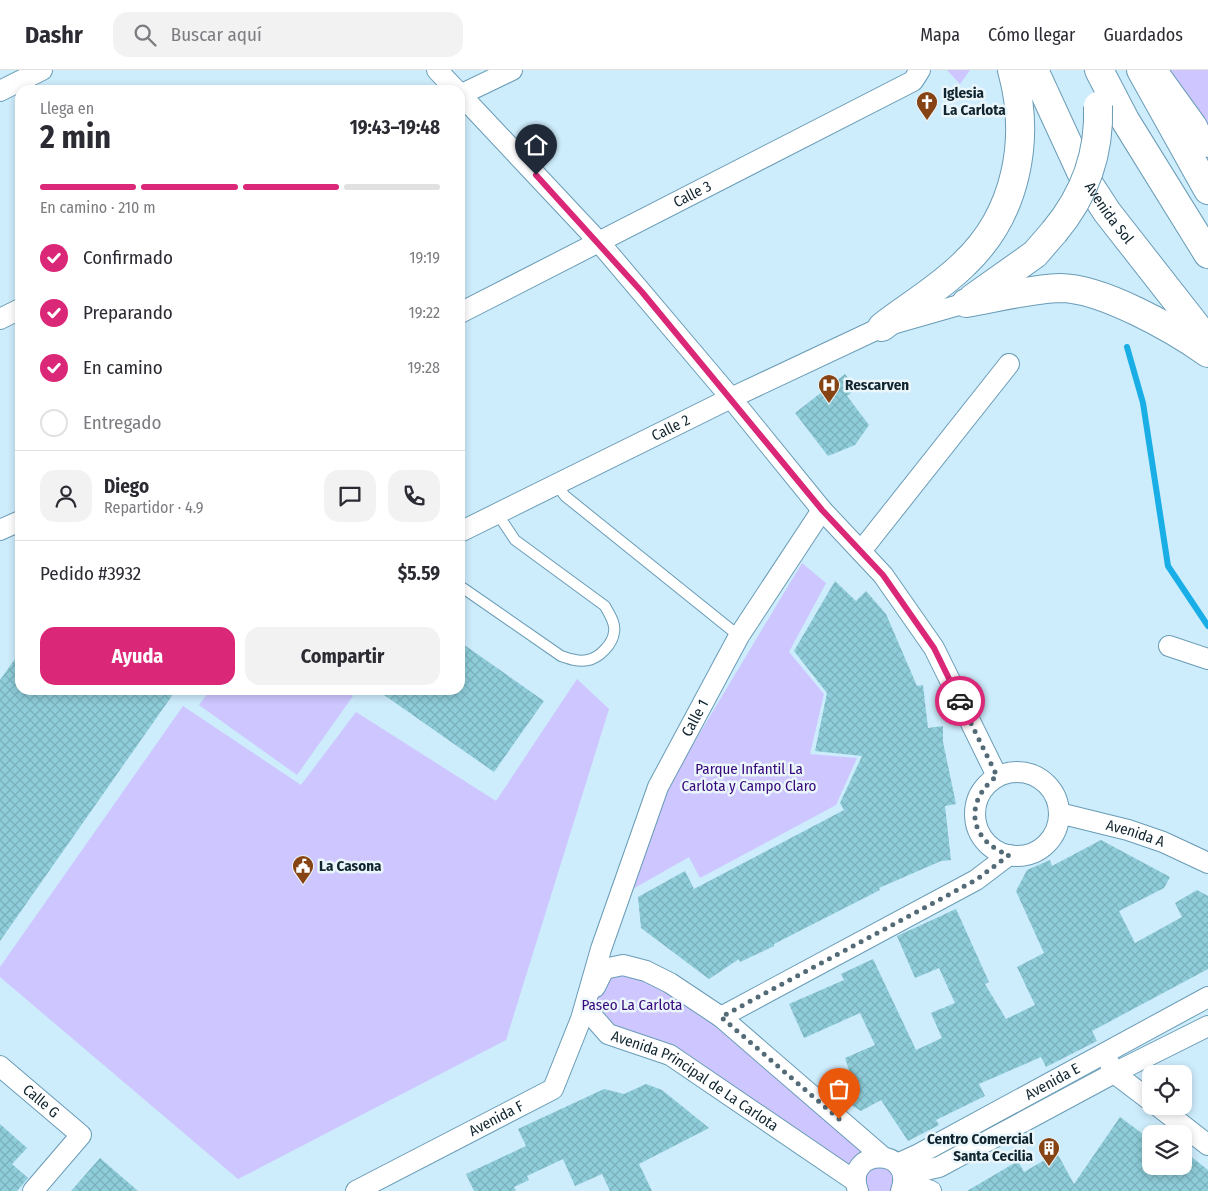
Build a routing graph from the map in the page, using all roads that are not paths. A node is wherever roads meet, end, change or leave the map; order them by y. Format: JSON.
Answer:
{"nodes":[{"id":1,"x":42,"y":70,"type":"edge"},
{"id":2,"x":438,"y":70,"type":"edge"},
{"id":3,"x":512,"y":70,"type":"edge"},
{"id":4,"x":920,"y":70,"type":"edge"},
{"id":5,"x":1012,"y":70,"type":"edge"},
{"id":6,"x":1034,"y":70,"type":"edge"},
{"id":7,"x":1093,"y":70,"type":"edge"},
{"id":8,"x":1099,"y":70,"type":"edge"},
{"id":9,"x":1141,"y":70,"type":"edge"},
{"id":10,"x":1158,"y":70,"type":"edge"},
{"id":11,"x":451,"y":85,"type":"edge"},
{"id":12,"x":0,"y":91,"type":"edge"},
{"id":13,"x":465,"y":91,"type":"edge"},
{"id":14,"x":465,"y":100,"type":"edge"},
{"id":15,"x":1208,"y":147,"type":"edge"},
{"id":16,"x":1208,"y":190,"type":"edge"},
{"id":17,"x":599,"y":242,"type":"junction"},
{"id":18,"x":1208,"y":254,"type":"edge"},
{"id":19,"x":966,"y":303,"type":"junction"},
{"id":20,"x":465,"y":310,"type":"edge"},
{"id":21,"x":15,"y":312,"type":"edge"},
{"id":22,"x":0,"y":319,"type":"edge"},
{"id":23,"x":882,"y":327,"type":"junction"},
{"id":24,"x":1208,"y":341,"type":"edge"},
{"id":25,"x":1208,"y":354,"type":"edge"},
{"id":26,"x":1009,"y":364,"type":"dead end"},
{"id":27,"x":731,"y":398,"type":"junction"},
{"id":28,"x":556,"y":484,"type":"junction"},
{"id":29,"x":822,"y":510,"type":"junction"},
{"id":30,"x":497,"y":513,"type":"junction"},
{"id":31,"x":15,"y":523,"type":"edge"},
{"id":32,"x":465,"y":529,"type":"edge"},
{"id":33,"x":0,"y":530,"type":"edge"},
{"id":34,"x":861,"y":551,"type":"junction"},
{"id":35,"x":465,"y":589,"type":"edge"},
{"id":36,"x":739,"y":636,"type":"junction"},
{"id":37,"x":1169,"y":646,"type":"dead end"},
{"id":38,"x":1208,"y":659,"type":"edge"},
{"id":39,"x":997,"y":776,"type":"junction"},
{"id":40,"x":1059,"y":813,"type":"junction"},
{"id":41,"x":1009,"y":855,"type":"junction"},
{"id":42,"x":1208,"y":863,"type":"edge"},
{"id":43,"x":1208,"y":997,"type":"edge"},
{"id":44,"x":587,"y":1002,"type":"junction"},
{"id":45,"x":721,"y":1017,"type":"junction"},
{"id":46,"x":1208,"y":1026,"type":"edge"},
{"id":47,"x":1104,"y":1053,"type":"junction"},
{"id":48,"x":0,"y":1066,"type":"edge"},
{"id":49,"x":1114,"y":1073,"type":"junction"},
{"id":50,"x":1142,"y":1094,"type":"edge"},
{"id":51,"x":1170,"y":1115,"type":"edge"},
{"id":52,"x":1208,"y":1145,"type":"edge"},
{"id":53,"x":898,"y":1174,"type":"edge"},
{"id":54,"x":856,"y":1188,"type":"edge"},
{"id":55,"x":33,"y":1191,"type":"edge"},
{"id":56,"x":356,"y":1191,"type":"edge"},
{"id":57,"x":931,"y":1191,"type":"edge"}],
"edges":[{"from":1,"to":12,"type":"street"},
{"from":2,"to":11,"type":"street"},
{"from":3,"to":13,"type":"street"},
{"from":4,"to":17,"type":"street","name":"Calle 3"},
{"from":5,"to":23,"type":"main road"},
{"from":6,"to":24,"type":"main road","name":"Avenida Sol"},
{"from":7,"to":19,"type":"main road","bridge":true},
{"from":8,"to":18,"type":"main road"},
{"from":9,"to":16,"type":"main road"},
{"from":10,"to":15,"type":"street"},
{"from":14,"to":17,"type":"street"},
{"from":17,"to":20,"type":"street","name":"Calle 3"},
{"from":17,"to":27,"type":"street"},
{"from":19,"to":23,"type":"street"},
{"from":19,"to":25,"type":"main road"},
{"from":21,"to":22,"type":"street"},
{"from":23,"to":27,"type":"street","name":"Calle 2"},
{"from":26,"to":34,"type":"street"},
{"from":27,"to":28,"type":"street","name":"Calle 2"},
{"from":27,"to":29,"type":"street"},
{"from":28,"to":30,"type":"street","name":"Calle 2"},
{"from":28,"to":36,"type":"lane"},
{"from":29,"to":34,"type":"street"},
{"from":29,"to":36,"type":"street","name":"Calle 1"},
{"from":30,"to":32,"type":"street","name":"Calle 2"},
{"from":30,"to":35,"type":"lane"},
{"from":31,"to":33,"type":"street"},
{"from":34,"to":39,"type":"street"},
{"from":36,"to":44,"type":"street","name":"Calle 1"},
{"from":37,"to":38,"type":"street"},
{"from":39,"to":40,"type":"street"},
{"from":39,"to":41,"type":"street"},
{"from":40,"to":41,"type":"street"},
{"from":40,"to":42,"type":"street","name":"Avenida A"},
{"from":41,"to":45,"type":"street"},
{"from":43,"to":47,"type":"street","name":"Avenida E"},
{"from":44,"to":45,"type":"street"},
{"from":44,"to":54,"type":"street","name":"Avenida Principal de La Carlota"},
{"from":44,"to":56,"type":"street","name":"Avenida F"},
{"from":45,"to":53,"type":"street"},
{"from":46,"to":49,"type":"street","name":"Avenida E"},
{"from":47,"to":49,"type":"street"},
{"from":47,"to":53,"type":"street","name":"Avenida E"},
{"from":48,"to":55,"type":"street","name":"Calle G"},
{"from":49,"to":50,"type":"street"},
{"from":49,"to":53,"type":"street","name":"Avenida E"},
{"from":51,"to":52,"type":"street"},
{"from":53,"to":54,"type":"street"},
{"from":53,"to":57,"type":"street"}]}
